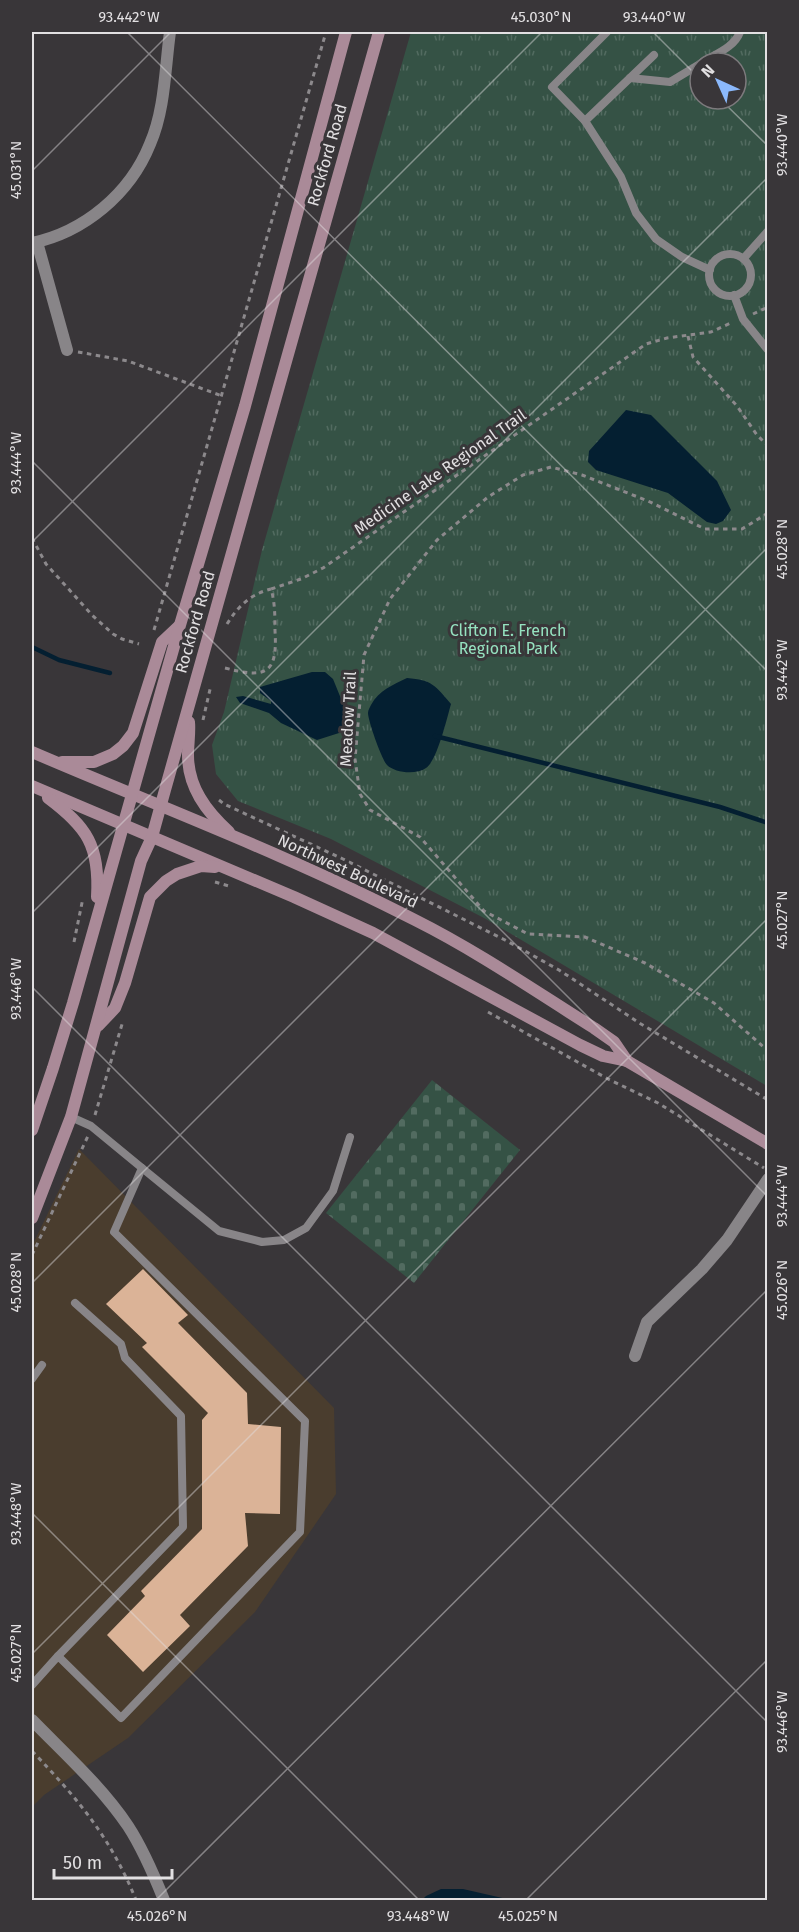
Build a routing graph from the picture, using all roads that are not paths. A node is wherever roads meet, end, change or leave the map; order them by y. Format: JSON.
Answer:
{"nodes":[{"id":1,"x":170,"y":32,"type":"edge"},
{"id":2,"x":346,"y":32,"type":"edge"},
{"id":3,"x":379,"y":32,"type":"edge"},
{"id":4,"x":607,"y":32,"type":"edge"},
{"id":5,"x":740,"y":32,"type":"edge"},
{"id":6,"x":720,"y":51,"type":"edge"},
{"id":7,"x":654,"y":55,"type":"dead end"},
{"id":8,"x":688,"y":71,"type":"edge"},
{"id":9,"x":630,"y":78,"type":"junction"},
{"id":10,"x":585,"y":121,"type":"junction"},
{"id":11,"x":768,"y":231,"type":"edge"},
{"id":12,"x":34,"y":242,"type":"edge"},
{"id":13,"x":744,"y":258,"type":"junction"},
{"id":14,"x":710,"y":270,"type":"junction"},
{"id":15,"x":734,"y":295,"type":"junction"},
{"id":16,"x":68,"y":350,"type":"road end"},
{"id":17,"x":768,"y":350,"type":"edge"},
{"id":18,"x":180,"y":625,"type":"junction"},
{"id":19,"x":188,"y":711,"type":"junction"},
{"id":20,"x":32,"y":752,"type":"edge"},
{"id":21,"x":55,"y":762,"type":"junction"},
{"id":22,"x":32,"y":786,"type":"edge"},
{"id":23,"x":132,"y":794,"type":"junction"},
{"id":24,"x":161,"y":807,"type":"junction"},
{"id":25,"x":123,"y":825,"type":"junction"},
{"id":26,"x":152,"y":837,"type":"junction"},
{"id":27,"x":237,"y":838,"type":"junction"},
{"id":28,"x":228,"y":869,"type":"junction"},
{"id":29,"x":95,"y":924,"type":"junction"},
{"id":30,"x":97,"y":1026,"type":"junction"},
{"id":31,"x":627,"y":1061,"type":"junction"},
{"id":32,"x":71,"y":1117,"type":"junction"},
{"id":33,"x":32,"y":1130,"type":"edge"},
{"id":34,"x":350,"y":1137,"type":"dead end"},
{"id":35,"x":768,"y":1143,"type":"edge"},
{"id":36,"x":142,"y":1168,"type":"junction"},
{"id":37,"x":768,"y":1179,"type":"edge"},
{"id":38,"x":32,"y":1218,"type":"edge"},
{"id":39,"x":75,"y":1303,"type":"dead end"},
{"id":40,"x":635,"y":1356,"type":"dead end"},
{"id":41,"x":42,"y":1365,"type":"dead end"},
{"id":42,"x":32,"y":1379,"type":"edge"},
{"id":43,"x":58,"y":1656,"type":"junction"},
{"id":44,"x":32,"y":1685,"type":"edge"},
{"id":45,"x":32,"y":1720,"type":"edge"},
{"id":46,"x":164,"y":1900,"type":"edge"}],
"edges":[{"from":1,"to":12,"type":"street"},
{"from":2,"to":18,"type":"main road","name":"Rockford Road"},
{"from":3,"to":19,"type":"main road","name":"Rockford Road"},
{"from":4,"to":10,"type":"lane"},
{"from":5,"to":6,"type":"lane"},
{"from":7,"to":9,"type":"lane"},
{"from":8,"to":9,"type":"lane"},
{"from":9,"to":10,"type":"lane"},
{"from":10,"to":14,"type":"lane"},
{"from":11,"to":13,"type":"lane"},
{"from":12,"to":16,"type":"street"},
{"from":13,"to":14,"type":"lane"},
{"from":13,"to":15,"type":"lane"},
{"from":14,"to":15,"type":"lane"},
{"from":15,"to":17,"type":"lane"},
{"from":18,"to":21,"type":"main road"},
{"from":18,"to":23,"type":"main road","name":"Rockford Road"},
{"from":19,"to":24,"type":"main road","name":"Rockford Road"},
{"from":19,"to":27,"type":"main road"},
{"from":20,"to":21,"type":"main road","name":"Northwest Boulevard"},
{"from":21,"to":23,"type":"main road","name":"Northwest Boulevard"},
{"from":22,"to":25,"type":"main road","name":"Northwest Boulevard"},
{"from":22,"to":29,"type":"main road"},
{"from":23,"to":24,"type":"main road","name":"Northwest Boulevard"},
{"from":23,"to":25,"type":"main road","name":"Rockford Road"},
{"from":24,"to":26,"type":"main road","name":"Rockford Road"},
{"from":24,"to":27,"type":"main road","name":"Northwest Boulevard"},
{"from":25,"to":26,"type":"main road","name":"Northwest Boulevard"},
{"from":25,"to":29,"type":"main road","name":"Rockford Road"},
{"from":26,"to":28,"type":"main road","name":"Northwest Boulevard"},
{"from":26,"to":30,"type":"main road","name":"Rockford Road"},
{"from":27,"to":31,"type":"main road","name":"Northwest Boulevard"},
{"from":28,"to":30,"type":"main road"},
{"from":28,"to":31,"type":"main road","name":"Northwest Boulevard"},
{"from":29,"to":33,"type":"main road","name":"Rockford Road"},
{"from":30,"to":32,"type":"main road","name":"Rockford Road"},
{"from":31,"to":35,"type":"main road","name":"Northwest Boulevard"},
{"from":32,"to":36,"type":"lane"},
{"from":32,"to":38,"type":"main road","name":"Rockford Road"},
{"from":34,"to":36,"type":"lane"},
{"from":36,"to":43,"type":"lane"},
{"from":37,"to":40,"type":"street"},
{"from":39,"to":43,"type":"lane"},
{"from":41,"to":42,"type":"lane"},
{"from":43,"to":44,"type":"lane"},
{"from":45,"to":46,"type":"street"}]}
